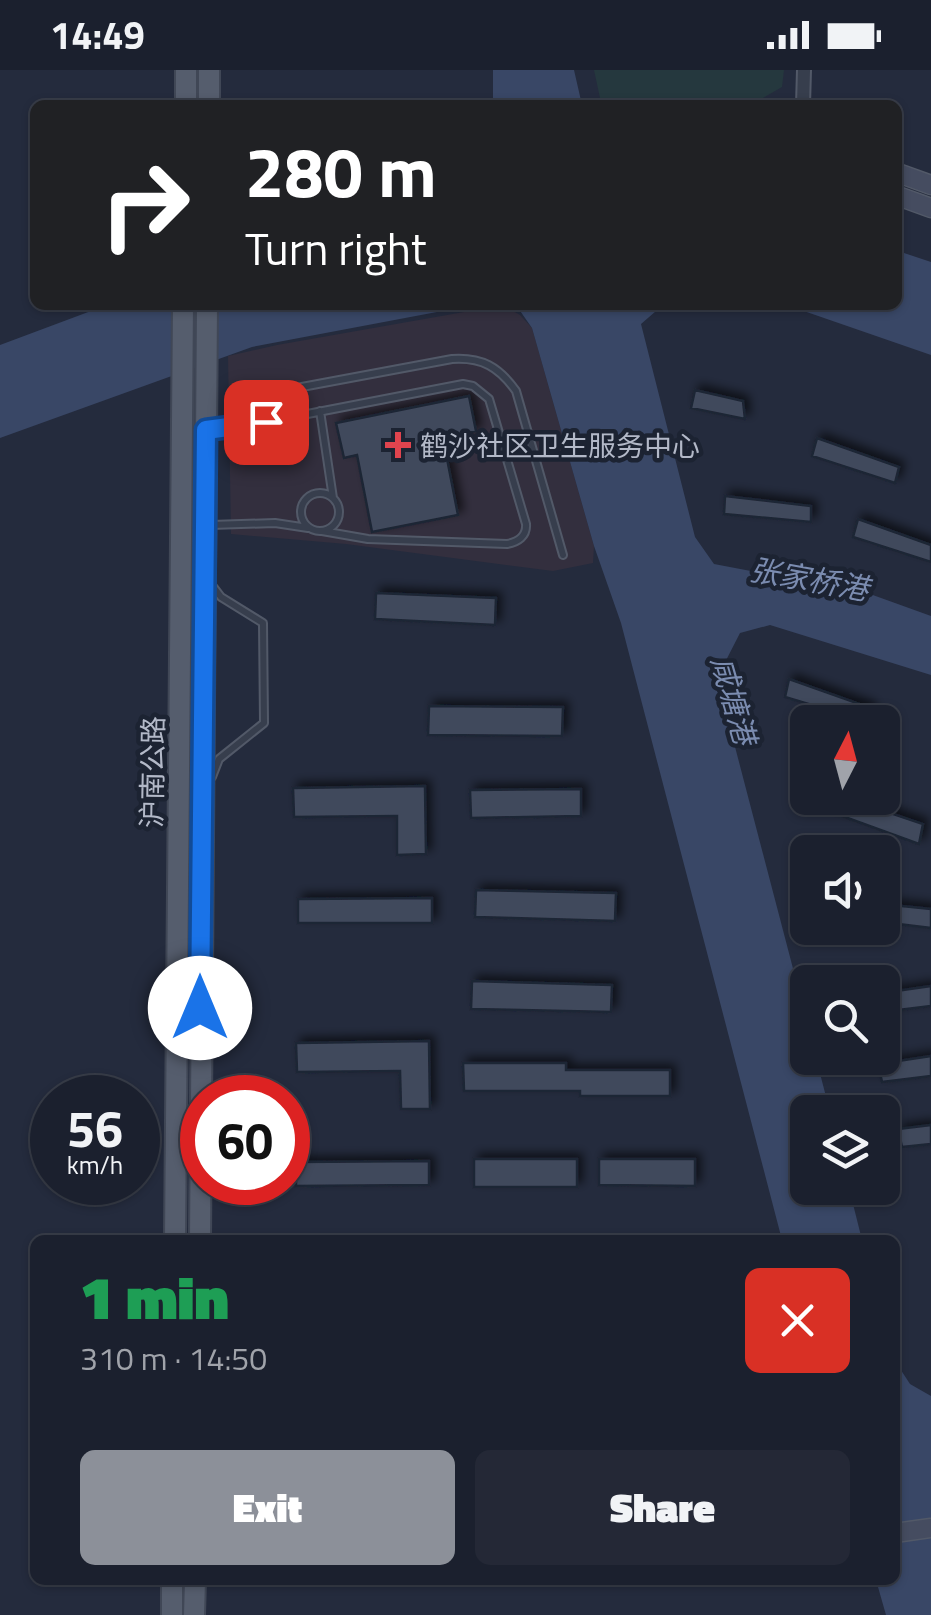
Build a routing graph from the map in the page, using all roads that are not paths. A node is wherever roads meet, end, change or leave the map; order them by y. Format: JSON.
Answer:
{"nodes":[{"id":1,"x":186,"y":70,"type":"edge"},
{"id":2,"x":209,"y":70,"type":"edge"},
{"id":3,"x":804,"y":70,"type":"edge"},
{"id":4,"x":186,"y":100,"type":"edge"},
{"id":5,"x":208,"y":100,"type":"edge"},
{"id":6,"x":804,"y":100,"type":"edge"},
{"id":7,"x":902,"y":174,"type":"edge"},
{"id":8,"x":931,"y":185,"type":"edge"},
{"id":9,"x":902,"y":197,"type":"edge"},
{"id":10,"x":931,"y":208,"type":"edge"},
{"id":11,"x":184,"y":310,"type":"edge"},
{"id":12,"x":207,"y":310,"type":"edge"},
{"id":13,"x":320,"y":411,"type":"junction"},
{"id":14,"x":266,"y":422,"type":"junction"},
{"id":15,"x":206,"y":430,"type":"junction"},
{"id":16,"x":333,"y":498,"type":"junction"},
{"id":17,"x":205,"y":525,"type":"junction"},
{"id":18,"x":309,"y":528,"type":"junction"},
{"id":19,"x":322,"y":531,"type":"junction"},
{"id":20,"x":564,"y":555,"type":"dead end"},
{"id":21,"x":204,"y":575,"type":"junction"},
{"id":22,"x":202,"y":801,"type":"junction"},
{"id":23,"x":175,"y":1235,"type":"edge"},
{"id":24,"x":200,"y":1235,"type":"edge"},
{"id":25,"x":931,"y":1528,"type":"edge"},
{"id":26,"x":900,"y":1533,"type":"edge"},
{"id":27,"x":172,"y":1585,"type":"edge"},
{"id":28,"x":194,"y":1585,"type":"edge"},
{"id":29,"x":172,"y":1615,"type":"edge"},
{"id":30,"x":194,"y":1615,"type":"edge"}],
"edges":[{"from":1,"to":4,"type":"main road"},
{"from":2,"to":5,"type":"main road"},
{"from":3,"to":6,"type":"street"},
{"from":7,"to":8,"type":"street"},
{"from":9,"to":10,"type":"street"},
{"from":11,"to":23,"type":"main road","name":"沪南公路"},
{"from":12,"to":15,"type":"main road","name":"沪南公路"},
{"from":13,"to":14,"type":"lane"},
{"from":13,"to":16,"type":"lane"},
{"from":13,"to":19,"type":"lane"},
{"from":14,"to":15,"type":"lane"},
{"from":14,"to":20,"type":"lane"},
{"from":15,"to":17,"type":"main road","name":"沪南公路"},
{"from":16,"to":18,"type":"lane"},
{"from":16,"to":19,"type":"lane"},
{"from":17,"to":18,"type":"lane"},
{"from":17,"to":21,"type":"main road","name":"沪南公路"},
{"from":18,"to":19,"type":"lane"},
{"from":21,"to":22,"type":"main road","name":"沪南公路"},
{"from":21,"to":22,"type":"lane"},
{"from":22,"to":24,"type":"main road","name":"沪南公路"},
{"from":25,"to":26,"type":"street"},
{"from":27,"to":29,"type":"main road"},
{"from":28,"to":30,"type":"main road"}]}
